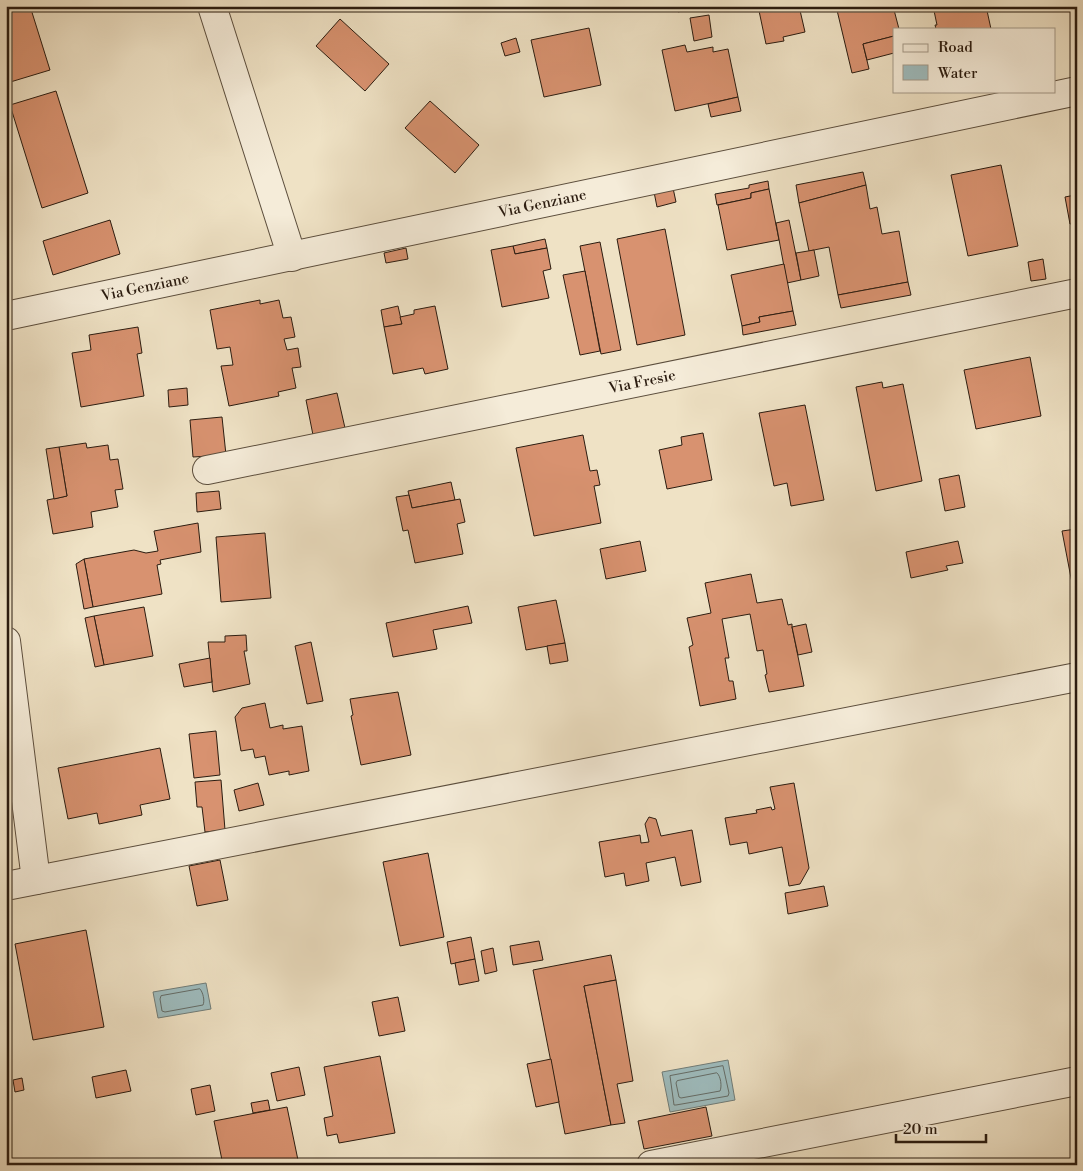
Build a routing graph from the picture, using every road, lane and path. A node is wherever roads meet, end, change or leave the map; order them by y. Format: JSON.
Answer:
{"nodes":[{"id":1,"x":212,"y":6,"type":"edge"},
{"id":2,"x":1077,"y":91,"type":"edge"},
{"id":3,"x":292,"y":257,"type":"junction"},
{"id":4,"x":1077,"y":293,"type":"edge"},
{"id":5,"x":6,"y":316,"type":"edge"},
{"id":6,"x":207,"y":470,"type":"dead end"},
{"id":7,"x":6,"y":641,"type":"edge"},
{"id":8,"x":1077,"y":677,"type":"edge"},
{"id":9,"x":36,"y":880,"type":"junction"},
{"id":10,"x":6,"y":886,"type":"edge"},
{"id":11,"x":1077,"y":1081,"type":"edge"},
{"id":12,"x":651,"y":1165,"type":"edge"}],
"edges":[{"from":1,"to":3,"type":"street"},
{"from":2,"to":3,"type":"street","name":"Via Genziane"},
{"from":3,"to":5,"type":"street","name":"Via Genziane"},
{"from":4,"to":6,"type":"street","name":"Via Fresie"},
{"from":7,"to":9,"type":"street"},
{"from":8,"to":9,"type":"street"},
{"from":9,"to":10,"type":"street"},
{"from":11,"to":12,"type":"street"}]}
